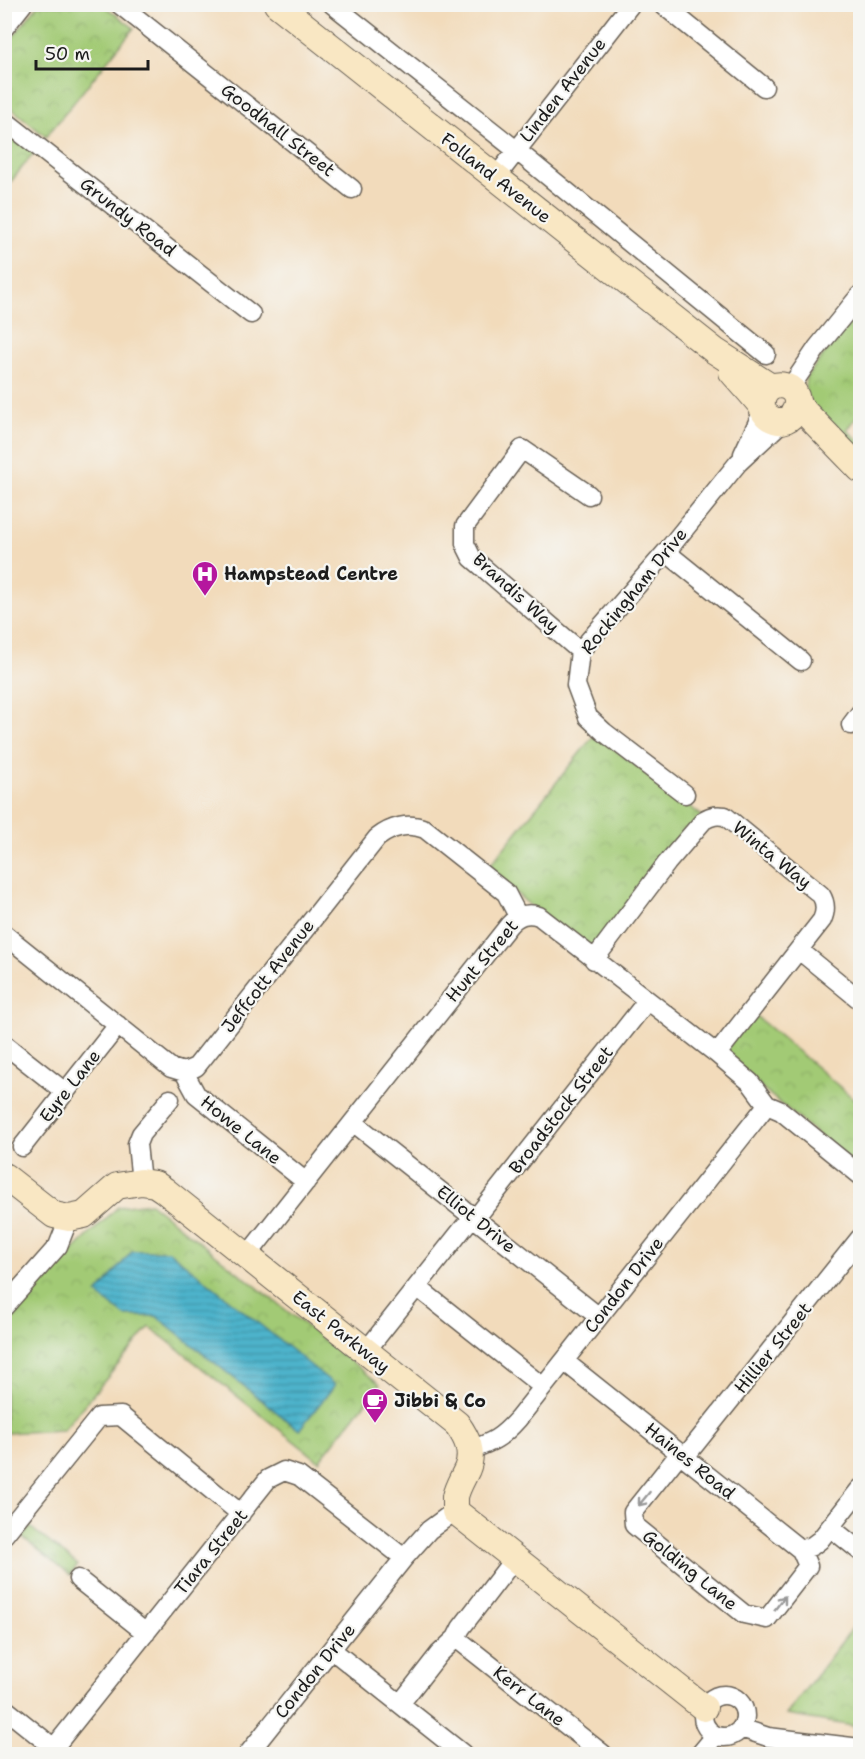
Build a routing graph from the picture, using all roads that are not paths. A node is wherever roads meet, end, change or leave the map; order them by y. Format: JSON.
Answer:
{"nodes":[{"id":1,"x":23,"y":4,"type":"edge"},
{"id":2,"x":119,"y":4,"type":"edge"},
{"id":3,"x":277,"y":4,"type":"edge"},
{"id":4,"x":332,"y":4,"type":"edge"},
{"id":5,"x":631,"y":4,"type":"edge"},
{"id":6,"x":662,"y":4,"type":"edge"},
{"id":7,"x":4,"y":28,"type":"edge"},
{"id":8,"x":764,"y":87,"type":"dead end"},
{"id":9,"x":4,"y":120,"type":"edge"},
{"id":10,"x":516,"y":150,"type":"junction"},
{"id":11,"x":496,"y":177,"type":"junction"},
{"id":12,"x":352,"y":189,"type":"dead end"},
{"id":13,"x":861,"y":295,"type":"edge"},
{"id":14,"x":251,"y":314,"type":"dead end"},
{"id":15,"x":766,"y":354,"type":"dead end"},
{"id":16,"x":779,"y":405,"type":"junction"},
{"id":17,"x":854,"y":464,"type":"edge"},
{"id":18,"x":589,"y":495,"type":"dead end"},
{"id":19,"x":666,"y":552,"type":"junction"},
{"id":20,"x":580,"y":651,"type":"junction"},
{"id":21,"x":801,"y":661,"type":"dead end"},
{"id":22,"x":685,"y":795,"type":"dead end"},
{"id":23,"x":518,"y":916,"type":"junction"},
{"id":24,"x":4,"y":934,"type":"edge"},
{"id":25,"x":799,"y":950,"type":"junction"},
{"id":26,"x":594,"y":960,"type":"junction"},
{"id":27,"x":861,"y":1000,"type":"edge"},
{"id":28,"x":647,"y":1001,"type":"junction"},
{"id":29,"x":118,"y":1025,"type":"junction"},
{"id":30,"x":4,"y":1044,"type":"edge"},
{"id":31,"x":717,"y":1054,"type":"junction"},
{"id":32,"x":184,"y":1072,"type":"junction"},
{"id":33,"x":65,"y":1092,"type":"junction"},
{"id":34,"x":170,"y":1099,"type":"dead end"},
{"id":35,"x":767,"y":1105,"type":"junction"},
{"id":36,"x":353,"y":1122,"type":"junction"},
{"id":37,"x":21,"y":1147,"type":"dead end"},
{"id":38,"x":861,"y":1175,"type":"edge"},
{"id":39,"x":4,"y":1176,"type":"edge"},
{"id":40,"x":141,"y":1182,"type":"junction"},
{"id":41,"x":306,"y":1182,"type":"junction"},
{"id":42,"x":69,"y":1218,"type":"junction"},
{"id":43,"x":473,"y":1218,"type":"junction"},
{"id":44,"x":861,"y":1238,"type":"edge"},
{"id":45,"x":247,"y":1256,"type":"junction"},
{"id":46,"x":417,"y":1287,"type":"junction"},
{"id":47,"x":4,"y":1307,"type":"edge"},
{"id":48,"x":599,"y":1317,"type":"junction"},
{"id":49,"x":366,"y":1351,"type":"junction"},
{"id":50,"x":564,"y":1361,"type":"junction"},
{"id":51,"x":543,"y":1387,"type":"junction"},
{"id":52,"x":470,"y":1450,"type":"junction"},
{"id":53,"x":683,"y":1455,"type":"junction"},
{"id":54,"x":861,"y":1489,"type":"edge"},
{"id":55,"x":455,"y":1511,"type":"junction"},
{"id":56,"x":241,"y":1514,"type":"junction"},
{"id":57,"x":830,"y":1527,"type":"junction"},
{"id":58,"x":4,"y":1535,"type":"edge"},
{"id":59,"x":861,"y":1551,"type":"edge"},
{"id":60,"x":404,"y":1558,"type":"junction"},
{"id":61,"x":805,"y":1558,"type":"junction"},
{"id":62,"x":514,"y":1559,"type":"junction"},
{"id":63,"x":78,"y":1579,"type":"dead end"},
{"id":64,"x":146,"y":1633,"type":"junction"},
{"id":65,"x":456,"y":1638,"type":"junction"},
{"id":66,"x":332,"y":1650,"type":"junction"},
{"id":67,"x":400,"y":1704,"type":"junction"},
{"id":68,"x":4,"y":1708,"type":"edge"},
{"id":69,"x":704,"y":1708,"type":"junction"},
{"id":70,"x":741,"y":1728,"type":"junction"},
{"id":71,"x":715,"y":1736,"type":"junction"},
{"id":72,"x":853,"y":1750,"type":"edge"},
{"id":73,"x":52,"y":1751,"type":"edge"},
{"id":74,"x":455,"y":1752,"type":"edge"},
{"id":75,"x":248,"y":1755,"type":"edge"},
{"id":76,"x":603,"y":1755,"type":"edge"},
{"id":77,"x":700,"y":1755,"type":"edge"}],
"edges":[{"from":1,"to":7,"type":"street"},
{"from":2,"to":12,"type":"street","name":"Goodhall Street"},
{"from":3,"to":11,"type":"street","name":"Folland Avenue"},
{"from":4,"to":10,"type":"street","name":"Folland Avenue"},
{"from":5,"to":10,"type":"street","name":"Linden Avenue"},
{"from":6,"to":8,"type":"street"},
{"from":9,"to":14,"type":"street","name":"Grundy Road"},
{"from":10,"to":11,"type":"street","name":"Linden Avenue"},
{"from":10,"to":15,"type":"street","name":"Folland Avenue"},
{"from":11,"to":16,"type":"street","name":"Folland Avenue"},
{"from":13,"to":16,"type":"street","name":"Rockingham Drive"},
{"from":16,"to":17,"type":"street","name":"Folland Avenue"},
{"from":16,"to":19,"type":"street","name":"Rockingham Drive"},
{"from":18,"to":20,"type":"street","name":"Brandis Way"},
{"from":19,"to":20,"type":"street","name":"Rockingham Drive"},
{"from":19,"to":21,"type":"street"},
{"from":20,"to":22,"type":"street","name":"Rockingham Drive"},
{"from":23,"to":26,"type":"street","name":"Hunt Street"},
{"from":23,"to":32,"type":"street","name":"Jeffcott Avenue"},
{"from":23,"to":36,"type":"street","name":"Hunt Street"},
{"from":24,"to":29,"type":"street"},
{"from":25,"to":26,"type":"street","name":"Winta Way"},
{"from":25,"to":27,"type":"street"},
{"from":25,"to":31,"type":"street","name":"Winta Way"},
{"from":26,"to":28,"type":"street","name":"Hunt Street"},
{"from":28,"to":31,"type":"street","name":"Hunt Street"},
{"from":28,"to":43,"type":"street","name":"Broadstock Street"},
{"from":29,"to":32,"type":"street"},
{"from":29,"to":33,"type":"street","name":"Eyre Lane"},
{"from":30,"to":33,"type":"street"},
{"from":31,"to":35,"type":"street","name":"Hunt Street"},
{"from":32,"to":41,"type":"street","name":"Howe Lane"},
{"from":33,"to":37,"type":"street","name":"Eyre Lane"},
{"from":34,"to":40,"type":"street"},
{"from":35,"to":38,"type":"street"},
{"from":35,"to":48,"type":"street","name":"Condon Drive"},
{"from":36,"to":41,"type":"street","name":"Hunt Street"},
{"from":36,"to":43,"type":"street","name":"Elliot Drive"},
{"from":39,"to":42,"type":"street"},
{"from":40,"to":42,"type":"street"},
{"from":40,"to":45,"type":"street","name":"East Parkway"},
{"from":41,"to":45,"type":"street","name":"Hunt Street"},
{"from":42,"to":47,"type":"street"},
{"from":43,"to":46,"type":"street","name":"Broadstock Street"},
{"from":43,"to":48,"type":"street","name":"Elliot Drive"},
{"from":44,"to":53,"type":"street","name":"Hillier Street"},
{"from":45,"to":49,"type":"street","name":"East Parkway"},
{"from":46,"to":49,"type":"street","name":"Broadstock Street"},
{"from":46,"to":51,"type":"street"},
{"from":48,"to":50,"type":"street","name":"Condon Drive"},
{"from":49,"to":52,"type":"street","name":"East Parkway"},
{"from":50,"to":51,"type":"street","name":"Condon Drive"},
{"from":50,"to":53,"type":"street","name":"Haines Road"},
{"from":51,"to":52,"type":"street","name":"Condon Drive"},
{"from":52,"to":55,"type":"street"},
{"from":53,"to":61,"type":"street","name":"Haines Road"},
{"from":53,"to":61,"type":"street","name":"Golding Lane","one_way":true},
{"from":54,"to":57,"type":"street"},
{"from":55,"to":60,"type":"street","name":"Condon Drive"},
{"from":55,"to":62,"type":"street"},
{"from":56,"to":58,"type":"street"},
{"from":56,"to":60,"type":"street","name":"Tiara Street"},
{"from":56,"to":64,"type":"street","name":"Tiara Street"},
{"from":57,"to":59,"type":"street"},
{"from":57,"to":61,"type":"street"},
{"from":60,"to":66,"type":"street","name":"Condon Drive"},
{"from":62,"to":65,"type":"street"},
{"from":62,"to":69,"type":"street"},
{"from":63,"to":64,"type":"street"},
{"from":64,"to":73,"type":"street","name":"Tiara Street"},
{"from":65,"to":67,"type":"street"},
{"from":65,"to":76,"type":"street","name":"Kerr Lane"},
{"from":66,"to":67,"type":"street"},
{"from":66,"to":75,"type":"street","name":"Condon Drive"},
{"from":67,"to":74,"type":"street"},
{"from":68,"to":73,"type":"street"},
{"from":69,"to":70,"type":"street"},
{"from":69,"to":71,"type":"street"},
{"from":70,"to":71,"type":"street"},
{"from":70,"to":72,"type":"street"},
{"from":71,"to":77,"type":"street"}]}
